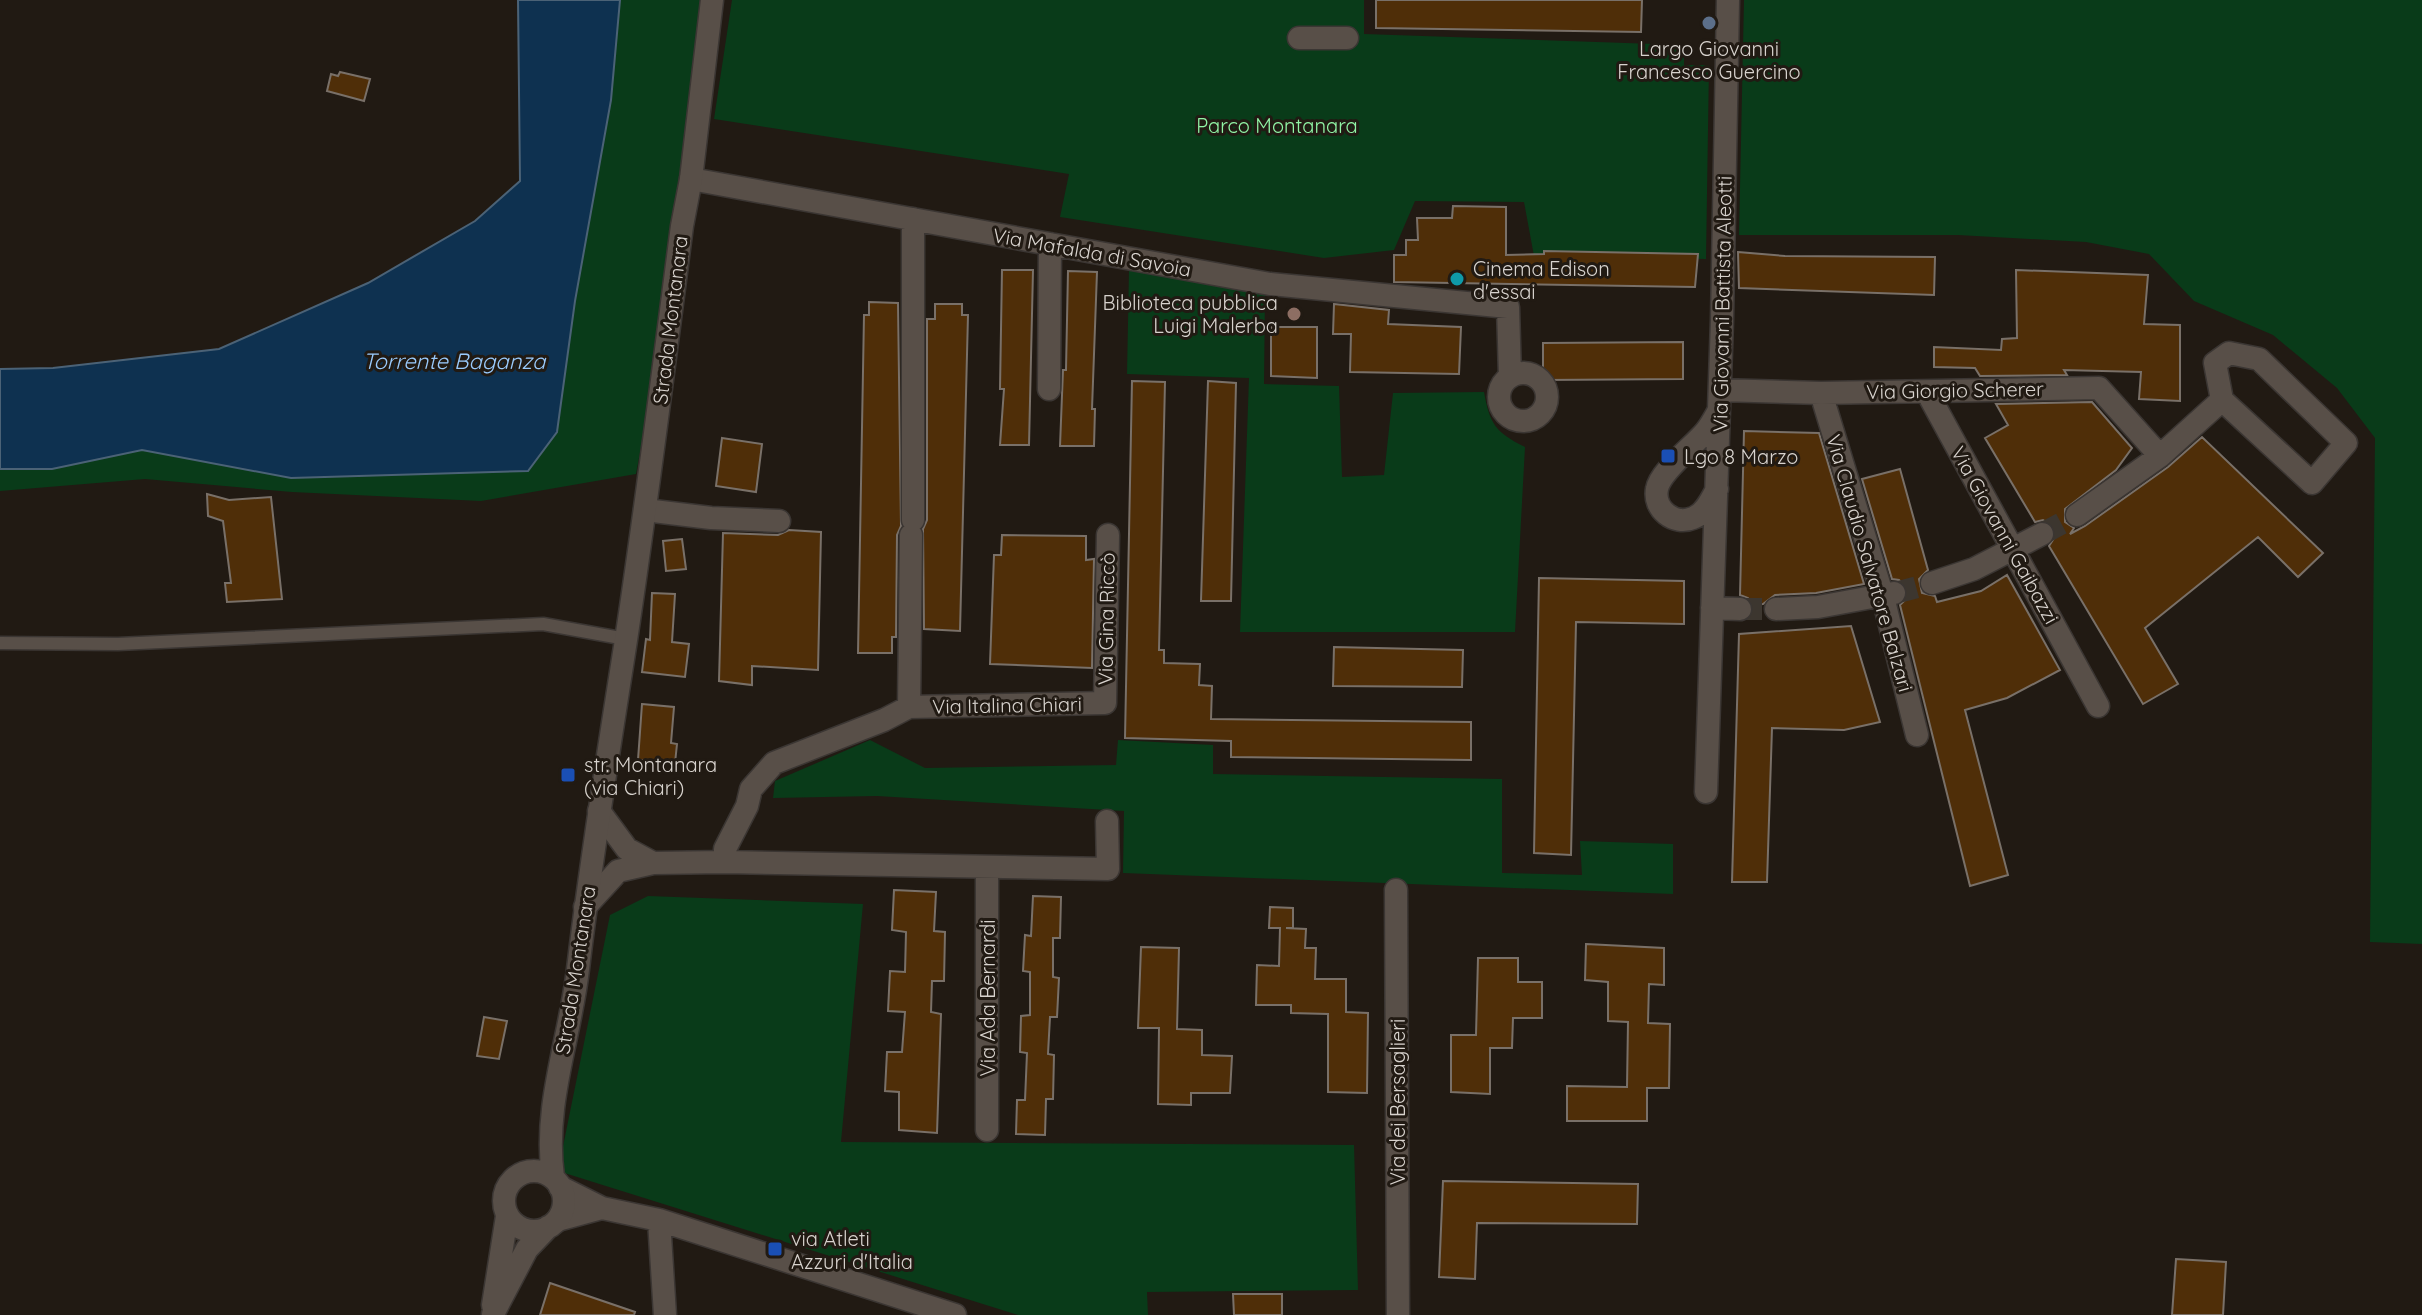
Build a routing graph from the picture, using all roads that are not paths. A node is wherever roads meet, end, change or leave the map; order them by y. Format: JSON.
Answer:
{"nodes":[{"id":1,"x":712,"y":0,"type":"edge"},
{"id":2,"x":1728,"y":0,"type":"edge"},
{"id":3,"x":1299,"y":38,"type":"dead end"},
{"id":4,"x":1347,"y":38,"type":"dead end"},
{"id":5,"x":691,"y":179,"type":"junction"},
{"id":6,"x":913,"y":219,"type":"junction"},
{"id":7,"x":1050,"y":244,"type":"junction"},
{"id":8,"x":1510,"y":377,"type":"dead end"},
{"id":9,"x":1049,"y":389,"type":"dead end"},
{"id":10,"x":1927,"y":392,"type":"junction"},
{"id":11,"x":1821,"y":393,"type":"junction"},
{"id":12,"x":1720,"y":400,"type":"junction"},
{"id":13,"x":2222,"y":400,"type":"junction"},
{"id":14,"x":2160,"y":456,"type":"junction"},
{"id":15,"x":1717,"y":488,"type":"junction"},
{"id":16,"x":645,"y":510,"type":"junction"},
{"id":17,"x":2077,"y":515,"type":"tunnel mouth"},
{"id":18,"x":779,"y":521,"type":"dead end"},
{"id":19,"x":2042,"y":534,"type":"tunnel mouth"},
{"id":20,"x":1108,"y":535,"type":"dead end"},
{"id":21,"x":2012,"y":549,"type":"junction"},
{"id":22,"x":1932,"y":583,"type":"tunnel mouth"},
{"id":23,"x":1889,"y":595,"type":"junction"},
{"id":24,"x":1712,"y":608,"type":"junction"},
{"id":25,"x":1740,"y":609,"type":"tunnel mouth"},
{"id":26,"x":1776,"y":609,"type":"tunnel mouth"},
{"id":27,"x":626,"y":639,"type":"junction"},
{"id":28,"x":0,"y":643,"type":"edge"},
{"id":29,"x":1105,"y":703,"type":"joint"},
{"id":30,"x":2098,"y":706,"type":"dead end"},
{"id":31,"x":909,"y":707,"type":"junction"},
{"id":32,"x":1917,"y":735,"type":"dead end"},
{"id":33,"x":1706,"y":792,"type":"dead end"},
{"id":34,"x":599,"y":811,"type":"junction"},
{"id":35,"x":1107,"y":821,"type":"dead end"},
{"id":36,"x":627,"y":849,"type":"junction"},
{"id":37,"x":593,"y":856,"type":"junction"},
{"id":38,"x":725,"y":862,"type":"junction"},
{"id":39,"x":653,"y":863,"type":"junction"},
{"id":40,"x":987,"y":867,"type":"junction"},
{"id":41,"x":618,"y":871,"type":"junction"},
{"id":42,"x":1396,"y":890,"type":"dead end"},
{"id":43,"x":585,"y":907,"type":"junction"},
{"id":44,"x":551,"y":1110,"type":"junction"},
{"id":45,"x":987,"y":1130,"type":"dead end"},
{"id":46,"x":523,"y":1172,"type":"junction"},
{"id":47,"x":557,"y":1182,"type":"junction"},
{"id":48,"x":602,"y":1208,"type":"junction"},
{"id":49,"x":507,"y":1216,"type":"junction"},
{"id":50,"x":659,"y":1220,"type":"junction"},
{"id":51,"x":553,"y":1224,"type":"junction"},
{"id":52,"x":915,"y":1308,"type":"edge"},
{"id":53,"x":492,"y":1314,"type":"edge"},
{"id":54,"x":665,"y":1315,"type":"edge"},
{"id":55,"x":955,"y":1315,"type":"edge"},
{"id":56,"x":1398,"y":1315,"type":"edge"}],
"edges":[{"from":1,"to":5,"type":"street","name":"Strada Montanara"},
{"from":2,"to":12,"type":"street","name":"Via Giovanni Battista Aleotti"},
{"from":3,"to":4,"type":"street"},
{"from":5,"to":6,"type":"street","name":"Via Mafalda di Savoia"},
{"from":5,"to":16,"type":"street","name":"Strada Montanara"},
{"from":6,"to":7,"type":"street","name":"Via Mafalda di Savoia"},
{"from":6,"to":31,"type":"street","name":"Via Italina Chiari"},
{"from":7,"to":8,"type":"street","name":"Via Mafalda di Savoia"},
{"from":7,"to":9,"type":"street"},
{"from":10,"to":11,"type":"street","name":"Via Giorgio Scherer"},
{"from":10,"to":14,"type":"street","name":"Via Giorgio Scherer"},
{"from":10,"to":21,"type":"street","name":"Via Giovanni Gaibazzi"},
{"from":11,"to":12,"type":"street","name":"Via Giorgio Scherer"},
{"from":11,"to":23,"type":"street","name":"Via Claudio Salvatore Balzari"},
{"from":12,"to":15,"type":"street","name":"Via Giovanni Battista Aleotti"},
{"from":12,"to":15,"type":"street"},
{"from":13,"to":13,"type":"street"},
{"from":13,"to":14,"type":"street"},
{"from":14,"to":17,"type":"street"},
{"from":15,"to":24,"type":"street","name":"Via Giovanni Battista Aleotti"},
{"from":16,"to":18,"type":"street"},
{"from":16,"to":27,"type":"street","name":"Strada Montanara"},
{"from":19,"to":21,"type":"street"},
{"from":20,"to":29,"type":"street","name":"Via Gina Riccò"},
{"from":21,"to":22,"type":"street"},
{"from":21,"to":30,"type":"street","name":"Via Giovanni Gaibazzi"},
{"from":23,"to":26,"type":"street"},
{"from":23,"to":32,"type":"street","name":"Via Claudio Salvatore Balzari"},
{"from":24,"to":25,"type":"street"},
{"from":24,"to":33,"type":"street","name":"Via Giovanni Battista Aleotti"},
{"from":27,"to":28,"type":"lane"},
{"from":27,"to":34,"type":"street","name":"Strada Montanara"},
{"from":29,"to":31,"type":"street","name":"Via Italina Chiari"},
{"from":31,"to":38,"type":"street","name":"Via Italina Chiari"},
{"from":34,"to":36,"type":"street"},
{"from":34,"to":37,"type":"street","name":"Strada Montanara"},
{"from":35,"to":40,"type":"street"},
{"from":36,"to":37,"type":"street"},
{"from":36,"to":39,"type":"street"},
{"from":37,"to":41,"type":"street"},
{"from":37,"to":43,"type":"street","name":"Strada Montanara"},
{"from":38,"to":39,"type":"street"},
{"from":38,"to":40,"type":"street"},
{"from":39,"to":41,"type":"street"},
{"from":40,"to":45,"type":"street","name":"Via Ada Bernardi"},
{"from":41,"to":43,"type":"street"},
{"from":42,"to":56,"type":"street","name":"Via dei Bersaglieri"},
{"from":43,"to":44,"type":"street","name":"Strada Montanara"},
{"from":44,"to":46,"type":"street","name":"Strada Montanara"},
{"from":44,"to":47,"type":"street","name":"Strada Montanara"},
{"from":46,"to":47,"type":"street"},
{"from":46,"to":49,"type":"street"},
{"from":47,"to":48,"type":"street"},
{"from":47,"to":51,"type":"street"},
{"from":48,"to":50,"type":"street"},
{"from":48,"to":51,"type":"street"},
{"from":49,"to":51,"type":"street"},
{"from":49,"to":53,"type":"street"},
{"from":50,"to":52,"type":"street"},
{"from":50,"to":54,"type":"street"},
{"from":51,"to":53,"type":"street"},
{"from":52,"to":55,"type":"street"}]}
